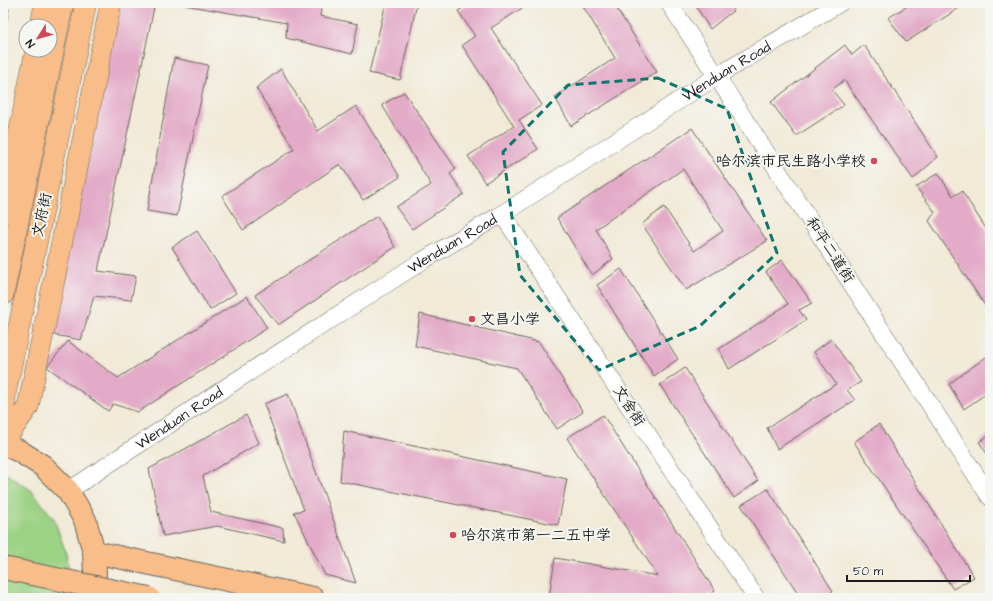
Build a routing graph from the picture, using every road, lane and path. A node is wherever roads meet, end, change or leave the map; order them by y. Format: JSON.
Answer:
{"nodes":[{"id":1,"x":45,"y":3,"type":"edge"},
{"id":2,"x":63,"y":3,"type":"edge"},
{"id":3,"x":86,"y":3,"type":"edge"},
{"id":4,"x":111,"y":3,"type":"edge"},
{"id":5,"x":669,"y":3,"type":"edge"},
{"id":6,"x":840,"y":3,"type":"edge"},
{"id":7,"x":42,"y":18,"type":"edge"},
{"id":8,"x":34,"y":58,"type":"edge"},
{"id":9,"x":717,"y":76,"type":"junction"},
{"id":10,"x":3,"y":212,"type":"edge"},
{"id":11,"x":502,"y":214,"type":"junction"},
{"id":12,"x":3,"y":295,"type":"edge"},
{"id":13,"x":3,"y":428,"type":"edge"},
{"id":14,"x":3,"y":443,"type":"edge"},
{"id":15,"x":68,"y":491,"type":"junction"},
{"id":16,"x":990,"y":497,"type":"edge"},
{"id":17,"x":94,"y":552,"type":"junction"},
{"id":18,"x":3,"y":568,"type":"edge"},
{"id":19,"x":93,"y":598,"type":"edge"},
{"id":20,"x":149,"y":598,"type":"edge"},
{"id":21,"x":313,"y":598,"type":"edge"},
{"id":22,"x":756,"y":598,"type":"edge"}],
"edges":[{"from":1,"to":7,"type":"main road"},
{"from":2,"to":12,"type":"main road","name":"文府街"},
{"from":3,"to":13,"type":"main road","name":"文府街"},
{"from":4,"to":14,"type":"main road"},
{"from":5,"to":9,"type":"street","name":"和平二道街"},
{"from":6,"to":9,"type":"street","name":"Wenduan Road"},
{"from":8,"to":10,"type":"main road"},
{"from":9,"to":11,"type":"street","name":"Wenduan Road"},
{"from":9,"to":16,"type":"street","name":"和平二道街"},
{"from":11,"to":15,"type":"street","name":"Wenduan Road"},
{"from":11,"to":22,"type":"street","name":"文舍街"},
{"from":14,"to":15,"type":"highway"},
{"from":15,"to":17,"type":"highway"},
{"from":17,"to":19,"type":"highway"},
{"from":17,"to":21,"type":"highway"},
{"from":18,"to":20,"type":"highway","bridge":true}]}
